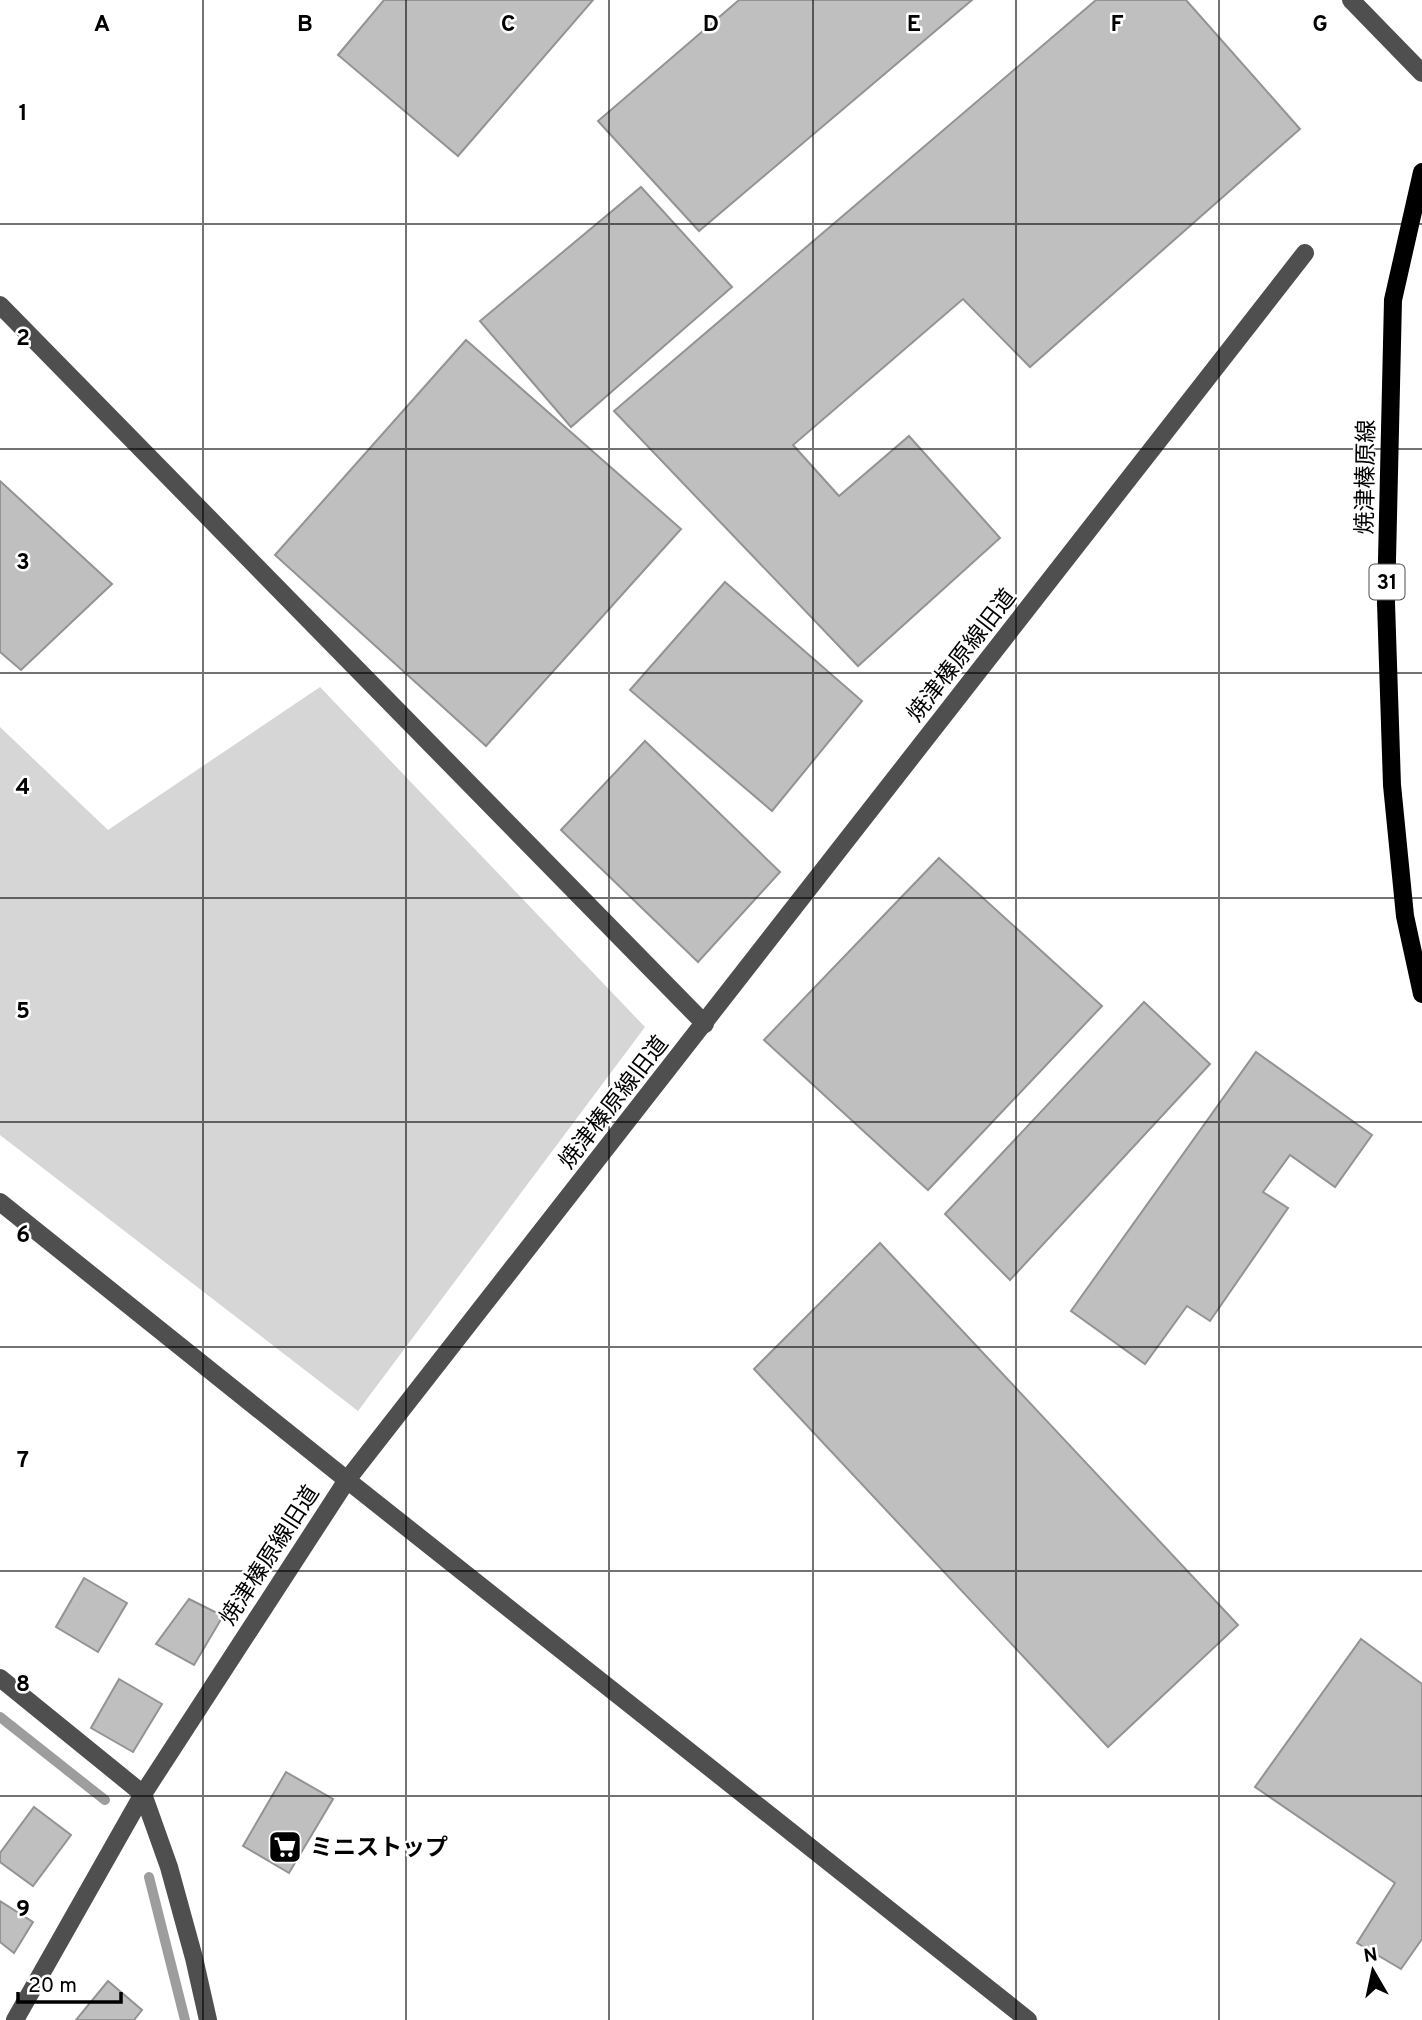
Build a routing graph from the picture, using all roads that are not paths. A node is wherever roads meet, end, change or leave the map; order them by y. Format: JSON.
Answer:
{"nodes":[{"id":1,"x":1351,"y":0,"type":"edge"},
{"id":2,"x":1422,"y":73,"type":"edge"},
{"id":3,"x":1422,"y":172,"type":"edge"},
{"id":4,"x":1305,"y":253,"type":"dead end"},
{"id":5,"x":0,"y":306,"type":"edge"},
{"id":6,"x":1422,"y":994,"type":"edge"},
{"id":7,"x":705,"y":1024,"type":"junction"},
{"id":8,"x":0,"y":1202,"type":"edge"},
{"id":9,"x":347,"y":1480,"type":"junction"},
{"id":10,"x":0,"y":1678,"type":"edge"},
{"id":11,"x":143,"y":1794,"type":"junction"},
{"id":12,"x":15,"y":2020,"type":"edge"},
{"id":13,"x":208,"y":2020,"type":"edge"},
{"id":14,"x":1028,"y":2020,"type":"edge"}],
"edges":[{"from":1,"to":2,"type":"street"},
{"from":3,"to":6,"type":"main road","name":"焼津榛原線","number":"31"},
{"from":4,"to":7,"type":"street","name":"焼津榛原線旧道"},
{"from":5,"to":7,"type":"street"},
{"from":7,"to":9,"type":"street","name":"焼津榛原線旧道"},
{"from":8,"to":9,"type":"street"},
{"from":9,"to":11,"type":"street","name":"焼津榛原線旧道"},
{"from":9,"to":14,"type":"street"},
{"from":10,"to":11,"type":"street"},
{"from":11,"to":12,"type":"street","name":"焼津榛原線旧道"},
{"from":11,"to":13,"type":"street"}]}
